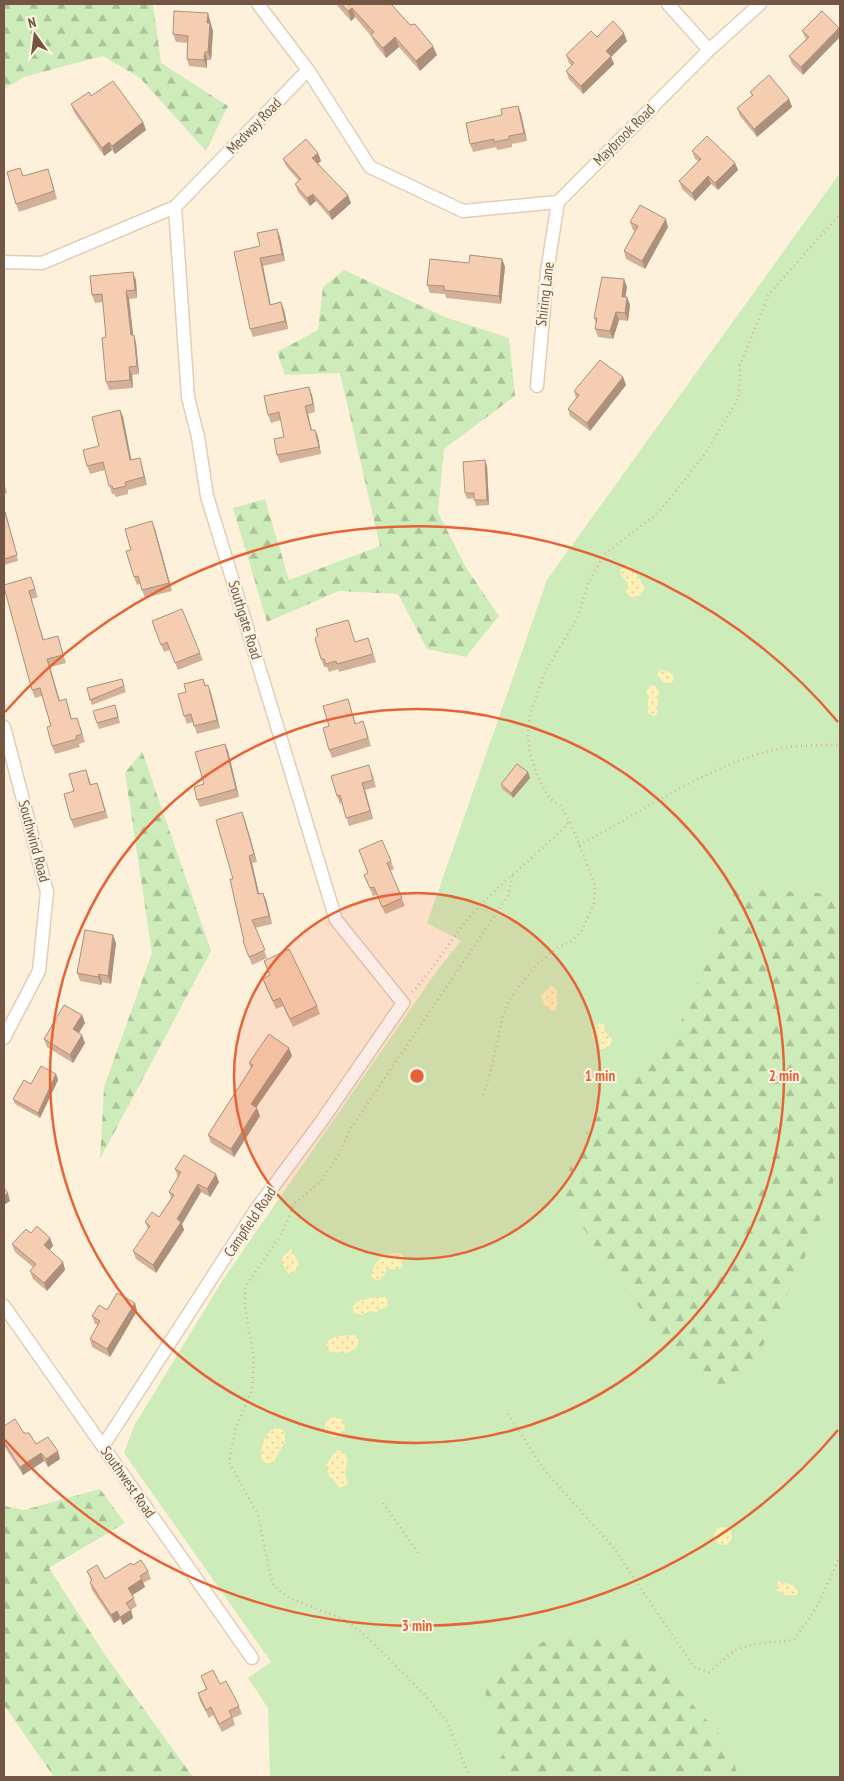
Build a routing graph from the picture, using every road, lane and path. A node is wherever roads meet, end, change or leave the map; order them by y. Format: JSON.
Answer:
{"nodes":[{"id":1,"x":258,"y":4,"type":"edge"},
{"id":2,"x":668,"y":4,"type":"edge"},
{"id":3,"x":760,"y":4,"type":"edge"},
{"id":4,"x":708,"y":50,"type":"junction"},
{"id":5,"x":308,"y":70,"type":"junction"},
{"id":6,"x":558,"y":202,"type":"junction"},
{"id":7,"x":175,"y":208,"type":"junction"},
{"id":8,"x":840,"y":214,"type":"edge"},
{"id":9,"x":4,"y":262,"type":"edge"},
{"id":10,"x":537,"y":386,"type":"dead end"},
{"id":11,"x":4,"y":727,"type":"edge"},
{"id":12,"x":840,"y":745,"type":"edge"},
{"id":13,"x":571,"y":824,"type":"junction"},
{"id":14,"x":579,"y":845,"type":"junction"},
{"id":15,"x":513,"y":873,"type":"junction"},
{"id":16,"x":403,"y":1003,"type":"junction"},
{"id":17,"x":4,"y":1038,"type":"edge"},
{"id":18,"x":483,"y":1095,"type":"dead end"},
{"id":19,"x":4,"y":1306,"type":"edge"},
{"id":20,"x":508,"y":1414,"type":"dead end"},
{"id":21,"x":103,"y":1446,"type":"junction"},
{"id":22,"x":383,"y":1503,"type":"dead end"},
{"id":23,"x":418,"y":1553,"type":"dead end"},
{"id":24,"x":840,"y":1557,"type":"edge"},
{"id":25,"x":252,"y":1658,"type":"dead end"},
{"id":26,"x":470,"y":1777,"type":"edge"}],
"edges":[{"from":1,"to":5,"type":"street"},
{"from":2,"to":4,"type":"street"},
{"from":3,"to":4,"type":"street","name":"Maybrook Road"},
{"from":4,"to":6,"type":"street","name":"Maybrook Road"},
{"from":5,"to":6,"type":"street"},
{"from":5,"to":7,"type":"street","name":"Medway Road"},
{"from":6,"to":10,"type":"street","name":"Shiring Lane"},
{"from":7,"to":9,"type":"street","name":"Medway Road"},
{"from":7,"to":16,"type":"street","name":"Southgate Road"},
{"from":8,"to":13,"type":"path"},
{"from":11,"to":17,"type":"street","name":"Southwind Road"},
{"from":12,"to":14,"type":"path"},
{"from":13,"to":14,"type":"path"},
{"from":13,"to":15,"type":"path"},
{"from":14,"to":18,"type":"path"},
{"from":15,"to":16,"type":"path"},
{"from":15,"to":26,"type":"path"},
{"from":16,"to":21,"type":"street","name":"Campfield Road"},
{"from":19,"to":21,"type":"street","name":"Southwest Road"},
{"from":20,"to":24,"type":"path"},
{"from":21,"to":25,"type":"street","name":"Southwest Road"},
{"from":22,"to":23,"type":"path"}]}
